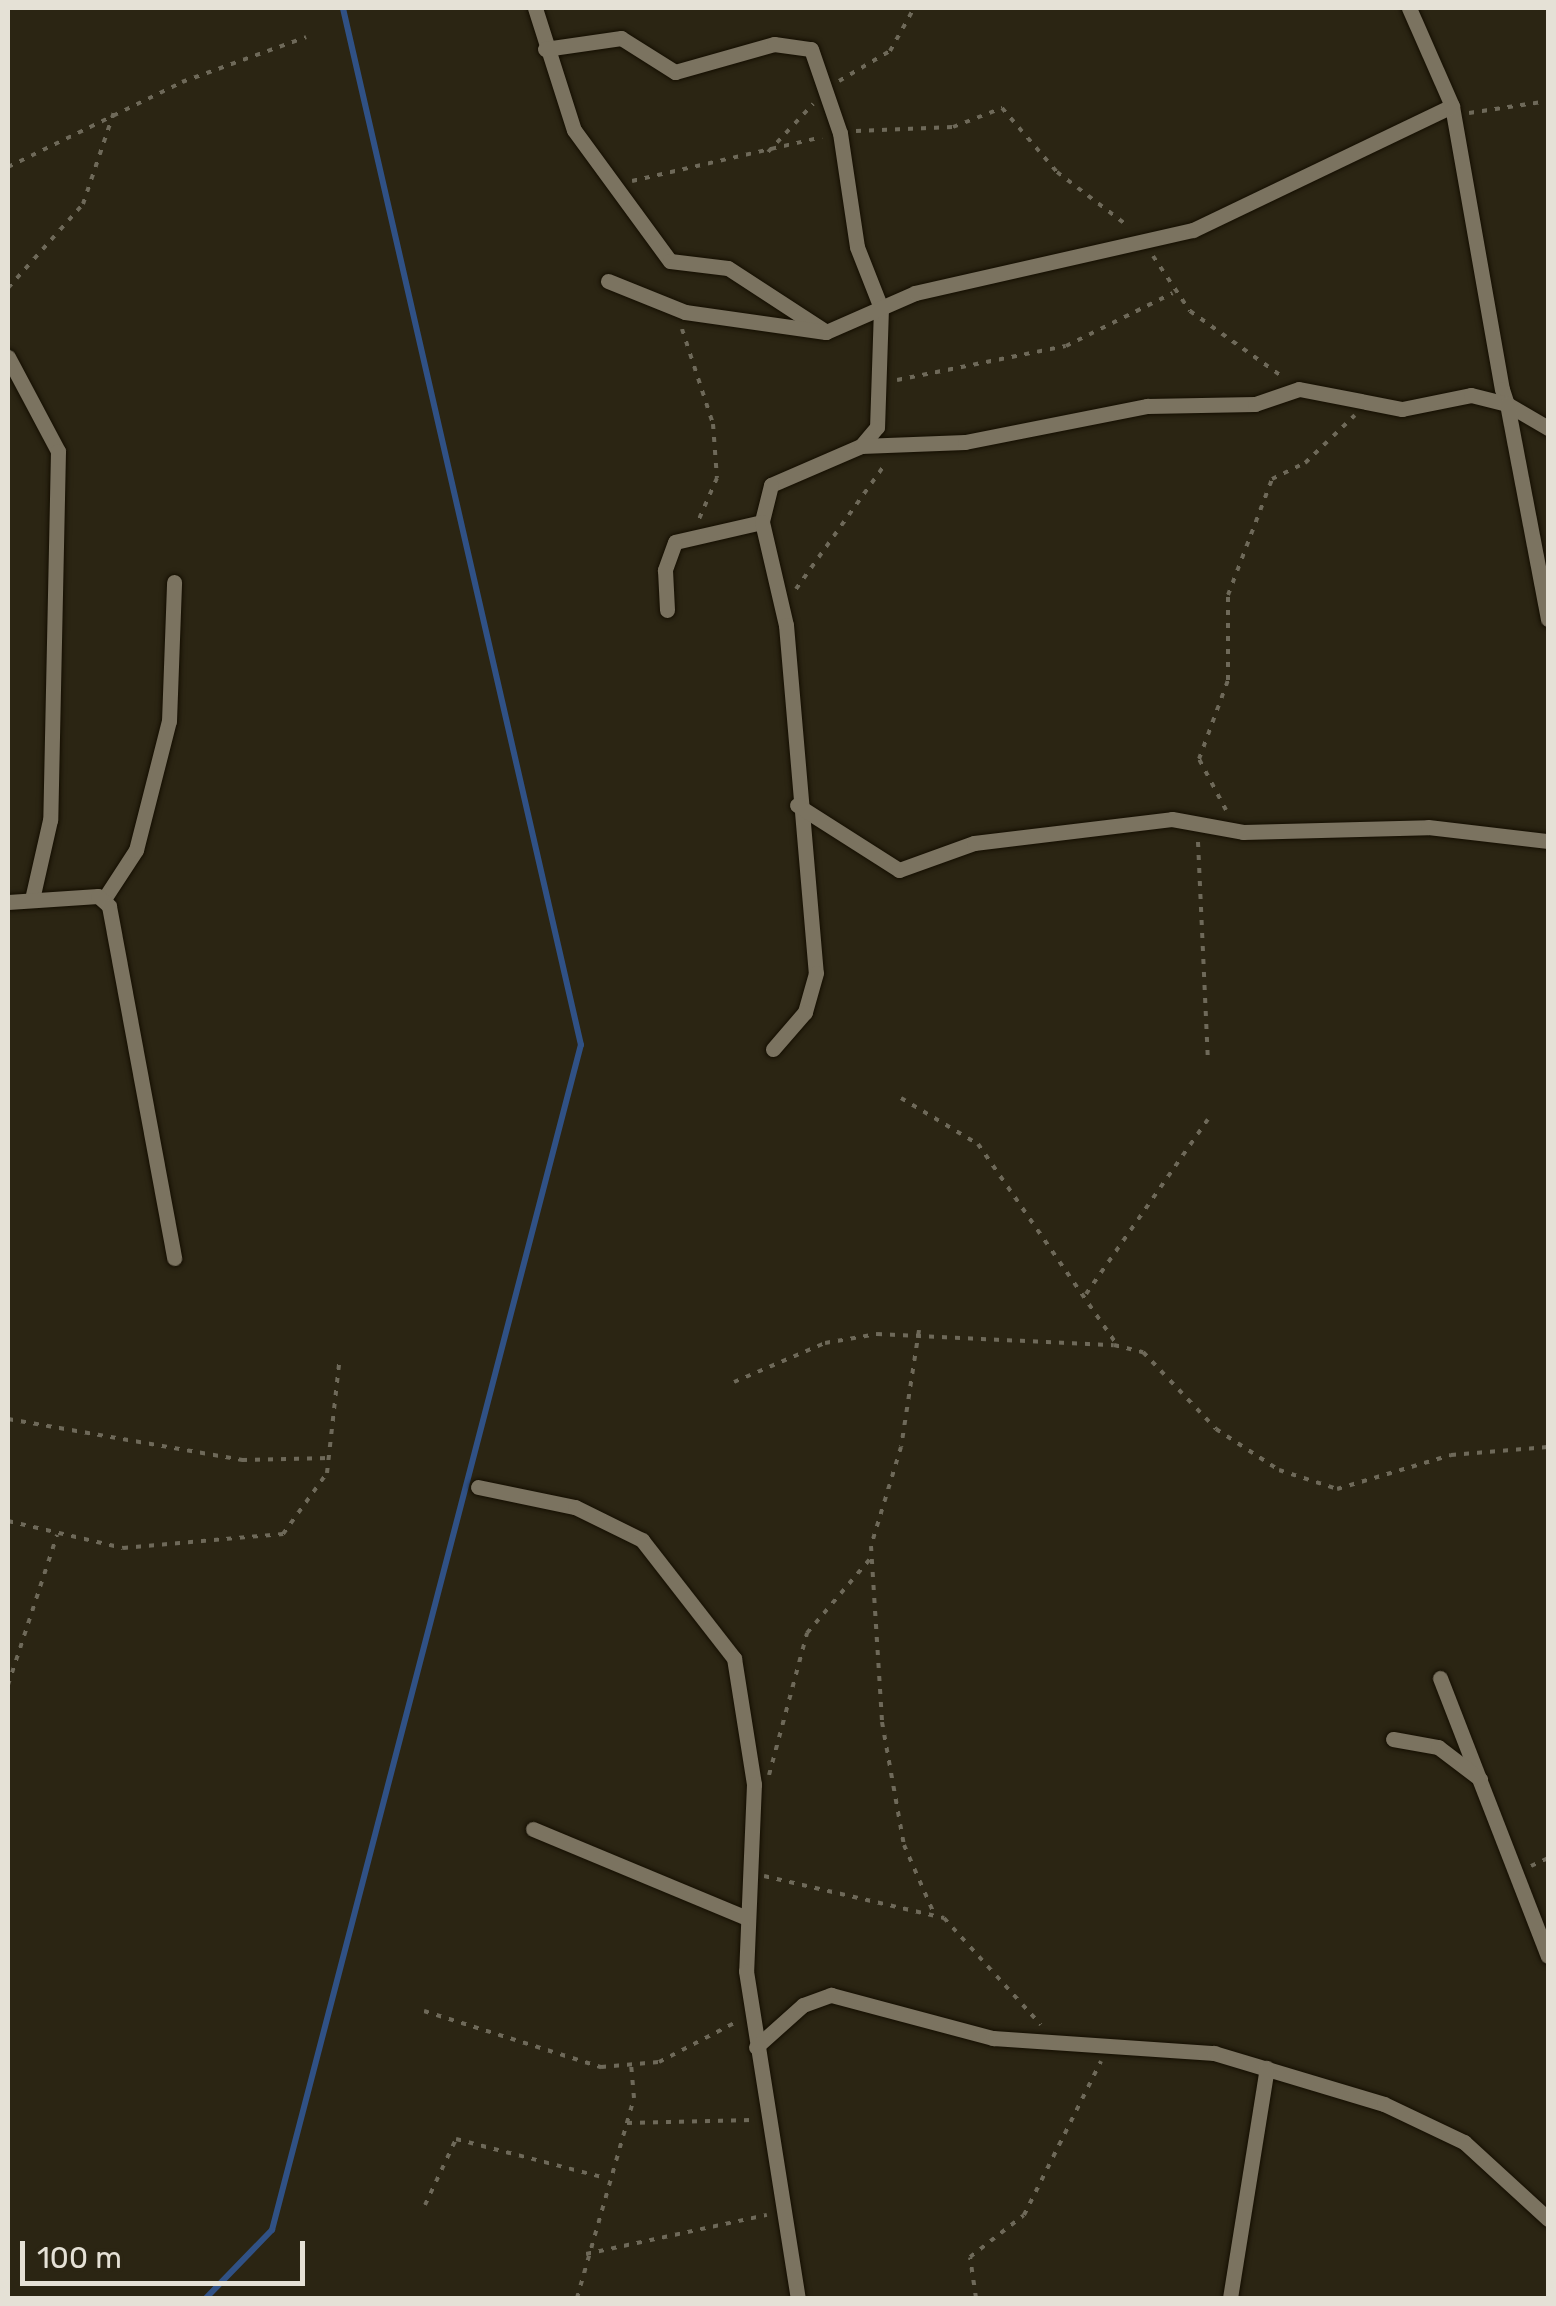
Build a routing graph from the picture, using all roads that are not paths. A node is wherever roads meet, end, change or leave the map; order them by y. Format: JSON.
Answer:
{"nodes":[{"id":1,"x":535,"y":8,"type":"edge"},
{"id":2,"x":1409,"y":8,"type":"edge"},
{"id":3,"x":545,"y":49,"type":"junction"},
{"id":4,"x":1453,"y":111,"type":"junction"},
{"id":5,"x":608,"y":281,"type":"dead end"},
{"id":6,"x":881,"y":308,"type":"junction"},
{"id":7,"x":826,"y":332,"type":"junction"},
{"id":8,"x":8,"y":357,"type":"edge"},
{"id":9,"x":1507,"y":404,"type":"junction"},
{"id":10,"x":1548,"y":428,"type":"edge"},
{"id":11,"x":861,"y":446,"type":"junction"},
{"id":12,"x":762,"y":522,"type":"junction"},
{"id":13,"x":174,"y":582,"type":"dead end"},
{"id":14,"x":667,"y":610,"type":"dead end"},
{"id":15,"x":1548,"y":619,"type":"edge"},
{"id":16,"x":797,"y":805,"type":"junction"},
{"id":17,"x":1548,"y":841,"type":"edge"},
{"id":18,"x":104,"y":899,"type":"junction"},
{"id":19,"x":32,"y":900,"type":"junction"},
{"id":20,"x":8,"y":902,"type":"edge"},
{"id":21,"x":773,"y":1049,"type":"dead end"},
{"id":22,"x":174,"y":1258,"type":"dead end"},
{"id":23,"x":478,"y":1487,"type":"dead end"},
{"id":24,"x":1440,"y":1678,"type":"dead end"},
{"id":25,"x":1393,"y":1739,"type":"dead end"},
{"id":26,"x":1483,"y":1781,"type":"junction"},
{"id":27,"x":533,"y":1829,"type":"dead end"},
{"id":28,"x":744,"y":1918,"type":"junction"},
{"id":29,"x":1548,"y":1956,"type":"edge"},
{"id":30,"x":756,"y":2046,"type":"junction"},
{"id":31,"x":1266,"y":2068,"type":"junction"},
{"id":32,"x":1548,"y":2219,"type":"edge"},
{"id":33,"x":798,"y":2298,"type":"edge"},
{"id":34,"x":1230,"y":2298,"type":"edge"}],
"edges":[{"from":1,"to":3,"type":"street"},
{"from":2,"to":4,"type":"street"},
{"from":3,"to":6,"type":"street"},
{"from":3,"to":7,"type":"street"},
{"from":4,"to":6,"type":"street"},
{"from":4,"to":9,"type":"street"},
{"from":5,"to":7,"type":"street"},
{"from":6,"to":7,"type":"street"},
{"from":6,"to":11,"type":"street"},
{"from":8,"to":19,"type":"street"},
{"from":9,"to":10,"type":"street"},
{"from":9,"to":11,"type":"street"},
{"from":9,"to":15,"type":"street"},
{"from":11,"to":12,"type":"street"},
{"from":12,"to":14,"type":"street"},
{"from":12,"to":16,"type":"street"},
{"from":13,"to":18,"type":"street"},
{"from":16,"to":17,"type":"street"},
{"from":16,"to":21,"type":"street"},
{"from":18,"to":19,"type":"street"},
{"from":18,"to":22,"type":"street"},
{"from":19,"to":20,"type":"street"},
{"from":23,"to":28,"type":"street"},
{"from":24,"to":26,"type":"street"},
{"from":25,"to":26,"type":"street"},
{"from":26,"to":29,"type":"street"},
{"from":27,"to":28,"type":"street"},
{"from":28,"to":30,"type":"street"},
{"from":30,"to":31,"type":"street"},
{"from":30,"to":33,"type":"street"},
{"from":31,"to":32,"type":"street"},
{"from":31,"to":34,"type":"street"}]}
